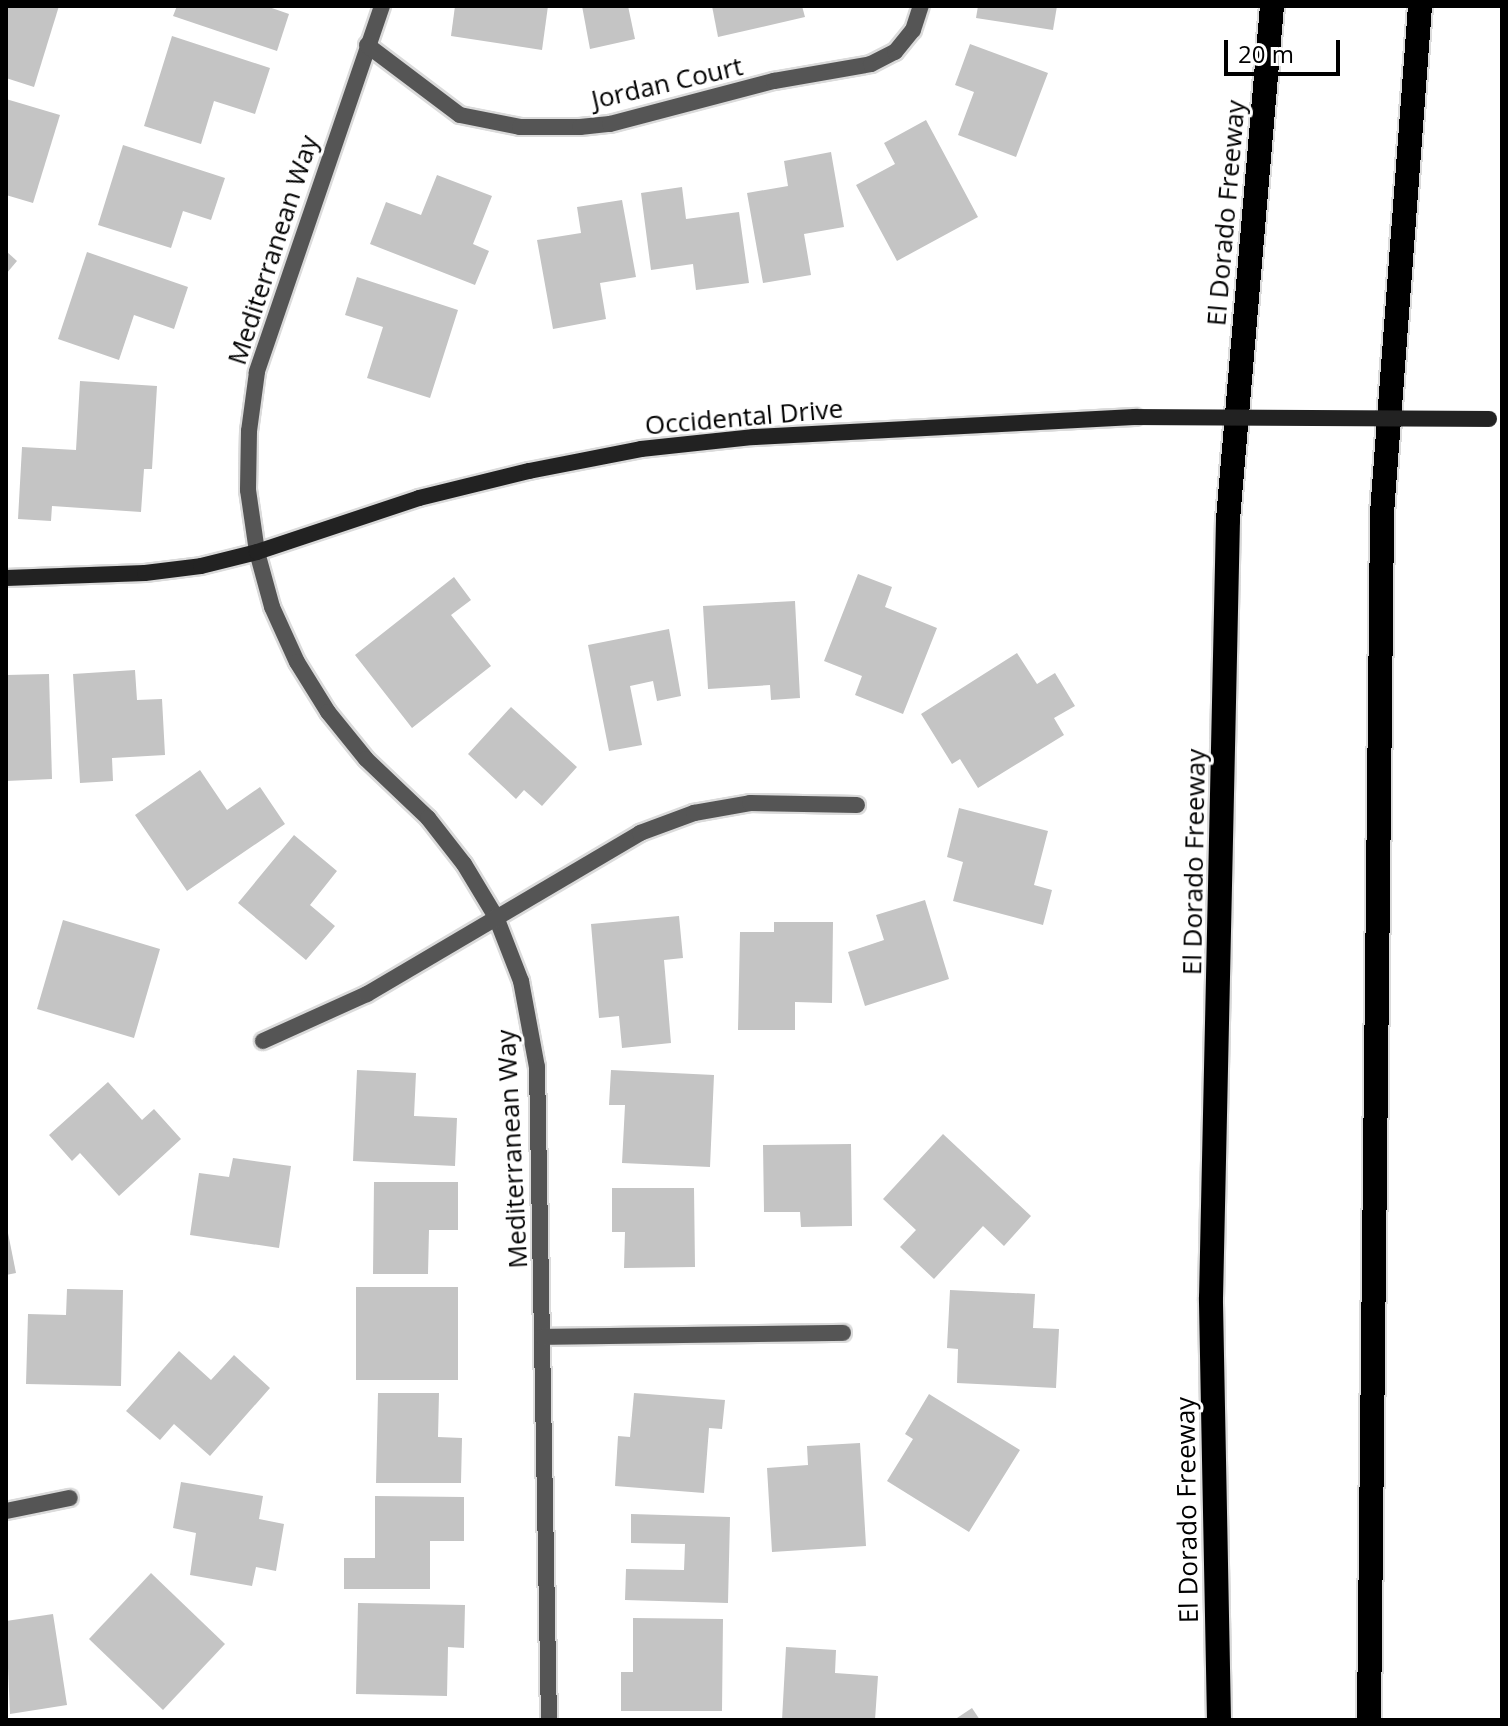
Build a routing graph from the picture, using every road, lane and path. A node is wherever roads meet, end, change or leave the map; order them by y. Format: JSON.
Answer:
{"nodes":[{"id":1,"x":382,"y":6,"type":"edge"},
{"id":2,"x":921,"y":6,"type":"edge"},
{"id":3,"x":1272,"y":6,"type":"edge"},
{"id":4,"x":1420,"y":6,"type":"edge"},
{"id":5,"x":367,"y":45,"type":"junction"},
{"id":6,"x":1495,"y":419,"type":"edge"},
{"id":7,"x":257,"y":552,"type":"junction"},
{"id":8,"x":6,"y":578,"type":"edge"},
{"id":9,"x":857,"y":805,"type":"dead end"},
{"id":10,"x":496,"y":917,"type":"junction"},
{"id":11,"x":263,"y":1041,"type":"dead end"},
{"id":12,"x":843,"y":1333,"type":"dead end"},
{"id":13,"x":543,"y":1337,"type":"junction"},
{"id":14,"x":70,"y":1498,"type":"dead end"},
{"id":15,"x":6,"y":1511,"type":"edge"},
{"id":16,"x":549,"y":1720,"type":"edge"},
{"id":17,"x":1219,"y":1720,"type":"edge"},
{"id":18,"x":1369,"y":1720,"type":"edge"}],
"edges":[{"from":1,"to":5,"type":"street","name":"Mediterranean Way"},
{"from":2,"to":5,"type":"street","name":"Jordan Court"},
{"from":3,"to":17,"type":"highway","name":"El Dorado Freeway"},
{"from":4,"to":18,"type":"highway"},
{"from":5,"to":7,"type":"street","name":"Mediterranean Way"},
{"from":6,"to":7,"type":"street","name":"Occidental Drive","bridge":true},
{"from":7,"to":8,"type":"street","name":"Occidental Drive"},
{"from":7,"to":10,"type":"street","name":"Mediterranean Way"},
{"from":9,"to":10,"type":"street"},
{"from":10,"to":11,"type":"street"},
{"from":10,"to":13,"type":"street","name":"Mediterranean Way"},
{"from":12,"to":13,"type":"street"},
{"from":13,"to":16,"type":"street","name":"Mediterranean Way"},
{"from":14,"to":15,"type":"street"}]}
